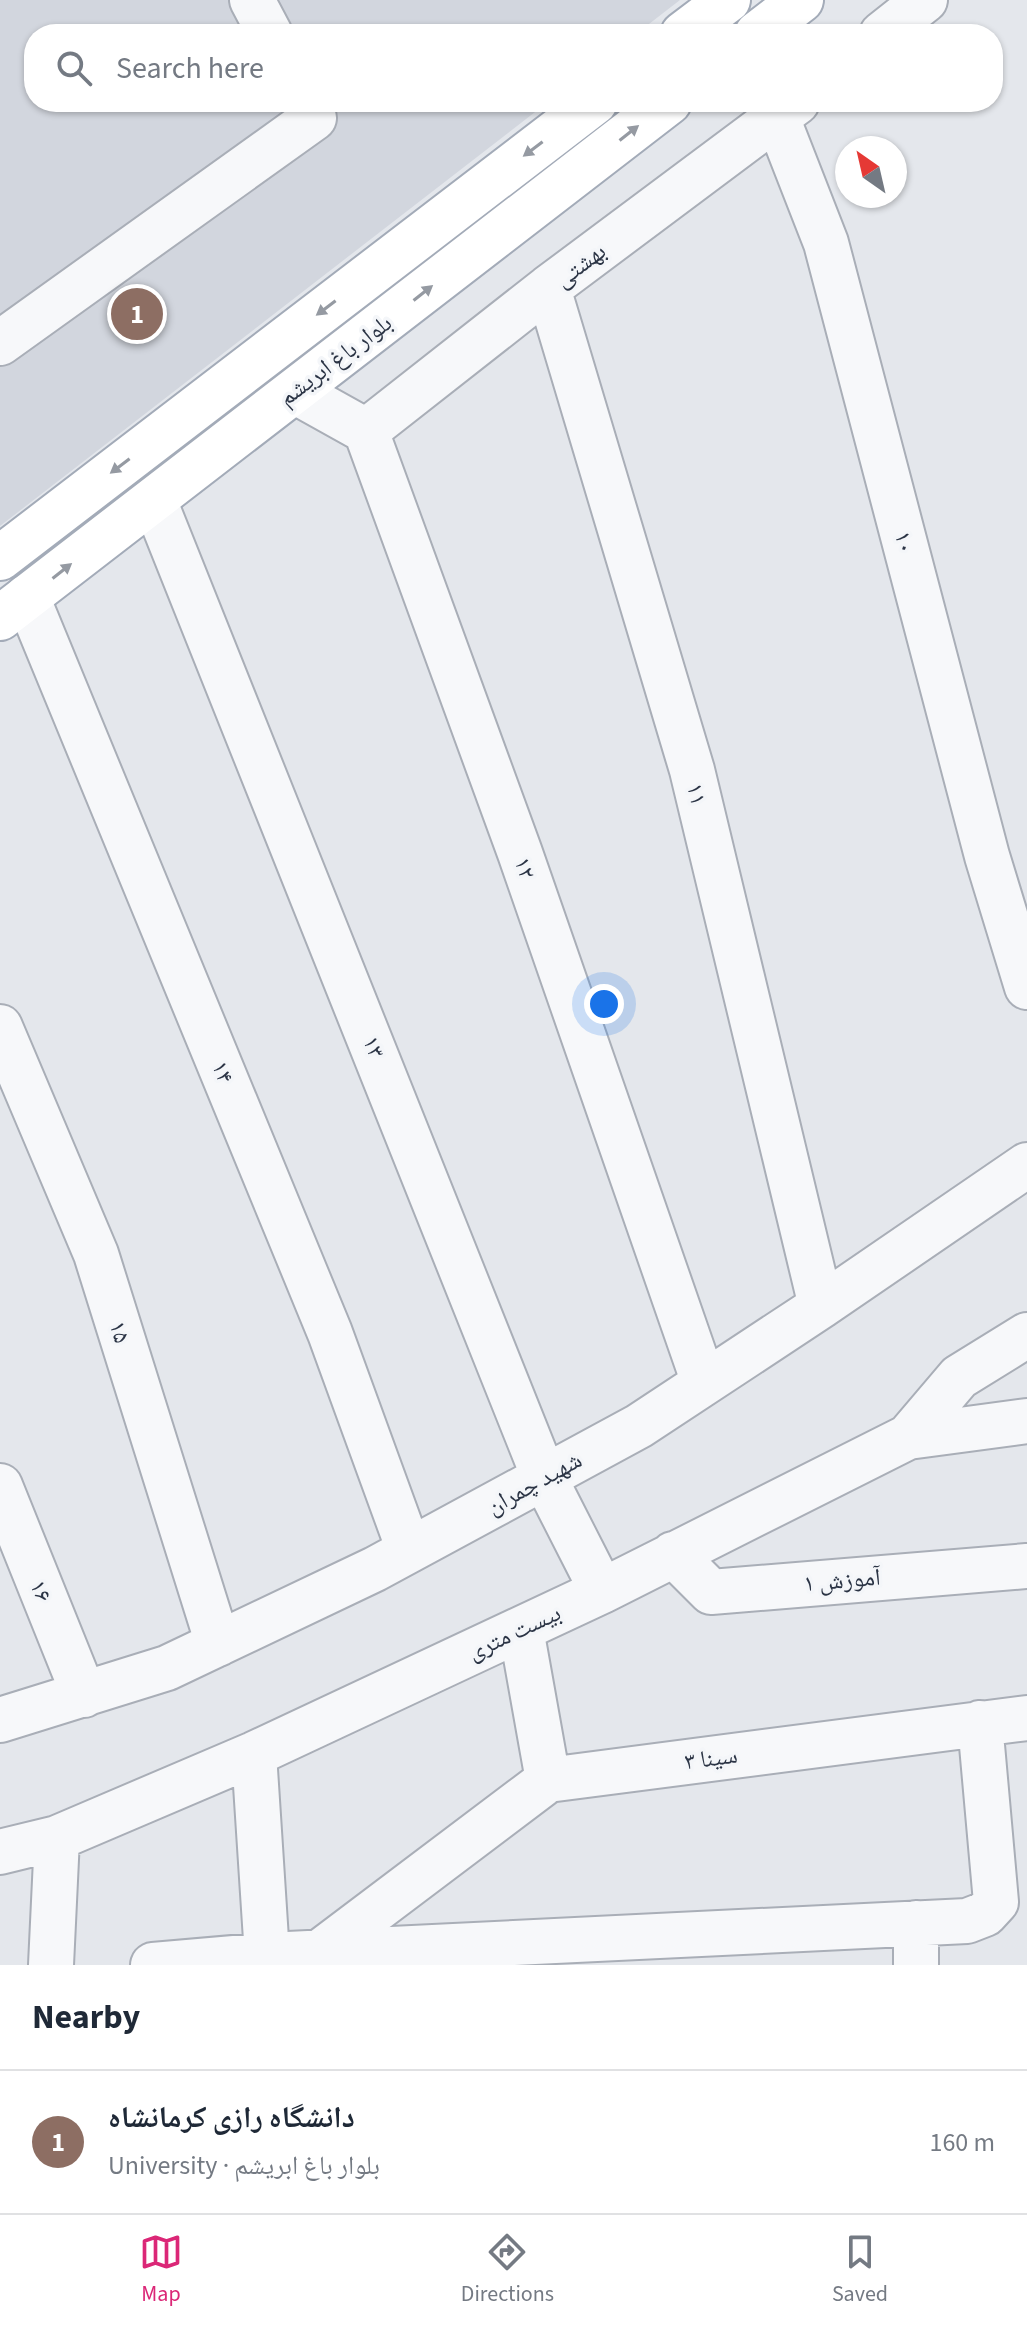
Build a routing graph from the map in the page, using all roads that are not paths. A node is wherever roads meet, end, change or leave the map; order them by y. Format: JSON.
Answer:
{"nodes":[{"id":1,"x":252,"y":0,"type":"edge"},
{"id":2,"x":728,"y":0,"type":"edge"},
{"id":3,"x":801,"y":0,"type":"edge"},
{"id":4,"x":925,"y":0,"type":"edge"},
{"id":5,"x":265,"y":24,"type":"edge"},
{"id":6,"x":696,"y":24,"type":"edge"},
{"id":7,"x":770,"y":24,"type":"edge"},
{"id":8,"x":895,"y":24,"type":"edge"},
{"id":9,"x":311,"y":112,"type":"edge"},
{"id":10,"x":582,"y":112,"type":"edge"},
{"id":11,"x":656,"y":112,"type":"edge"},
{"id":12,"x":775,"y":112,"type":"edge"},
{"id":13,"x":783,"y":112,"type":"edge"},
{"id":14,"x":548,"y":288,"type":"junction"},
{"id":15,"x":0,"y":343,"type":"edge"},
{"id":16,"x":231,"y":381,"type":"junction"},
{"id":17,"x":280,"y":403,"type":"junction"},
{"id":18,"x":171,"y":427,"type":"junction"},
{"id":19,"x":366,"y":431,"type":"junction"},
{"id":20,"x":191,"y":471,"type":"junction"},
{"id":21,"x":154,"y":500,"type":"junction"},
{"id":22,"x":0,"y":558,"type":"edge"},
{"id":23,"x":14,"y":608,"type":"edge"},
{"id":24,"x":1027,"y":987,"type":"edge"},
{"id":25,"x":0,"y":1027,"type":"edge"},
{"id":26,"x":1027,"y":1165,"type":"edge"},
{"id":27,"x":821,"y":1306,"type":"junction"},
{"id":28,"x":1027,"y":1335,"type":"edge"},
{"id":29,"x":704,"y":1383,"type":"junction"},
{"id":30,"x":1027,"y":1421,"type":"edge"},
{"id":31,"x":908,"y":1437,"type":"junction"},
{"id":32,"x":544,"y":1477,"type":"junction"},
{"id":33,"x":0,"y":1486,"type":"edge"},
{"id":34,"x":409,"y":1550,"type":"junction"},
{"id":35,"x":673,"y":1554,"type":"junction"},
{"id":36,"x":1027,"y":1566,"type":"edge"},
{"id":37,"x":602,"y":1591,"type":"junction"},
{"id":38,"x":521,"y":1629,"type":"junction"},
{"id":39,"x":218,"y":1644,"type":"junction"},
{"id":40,"x":84,"y":1695,"type":"junction"},
{"id":41,"x":1027,"y":1718,"type":"edge"},
{"id":42,"x":0,"y":1720,"type":"edge"},
{"id":43,"x":980,"y":1723,"type":"junction"},
{"id":44,"x":254,"y":1754,"type":"junction"},
{"id":45,"x":548,"y":1780,"type":"junction"},
{"id":46,"x":57,"y":1838,"type":"junction"},
{"id":47,"x":0,"y":1852,"type":"edge"},
{"id":48,"x":916,"y":1944,"type":"edge"},
{"id":49,"x":267,"y":1955,"type":"junction"},
{"id":50,"x":320,"y":1958,"type":"edge"},
{"id":51,"x":51,"y":1965,"type":"edge"},
{"id":52,"x":153,"y":1965,"type":"edge"}],
"edges":[{"from":1,"to":5,"type":"street"},
{"from":2,"to":6,"type":"main road"},
{"from":3,"to":7,"type":"main road"},
{"from":4,"to":8,"type":"street"},
{"from":9,"to":15,"type":"street"},
{"from":10,"to":16,"type":"main road","name":"بلوار باغ ابریشم","one_way":true},
{"from":17,"to":11,"type":"main road","name":"بلوار باغ ابریشم","one_way":true},
{"from":12,"to":14,"type":"street","name":"بهشتی"},
{"from":13,"to":24,"type":"street","name":"۱۰"},
{"from":14,"to":19,"type":"street","name":"بهشتی"},
{"from":14,"to":27,"type":"street","name":"۱۱"},
{"from":16,"to":17,"type":"main road"},
{"from":16,"to":18,"type":"main road","name":"بلوار باغ ابریشم"},
{"from":17,"to":19,"type":"street"},
{"from":17,"to":20,"type":"main road","name":"بلوار باغ ابریشم"},
{"from":18,"to":20,"type":"main road"},
{"from":18,"to":22,"type":"main road","name":"بلوار باغ ابریشم","one_way":true},
{"from":19,"to":29,"type":"street","name":"۱۲"},
{"from":20,"to":21,"type":"main road","name":"بلوار باغ ابریشم"},
{"from":23,"to":21,"type":"main road","name":"بلوار باغ ابریشم","one_way":true},
{"from":21,"to":32,"type":"street","name":"۱۳"},
{"from":23,"to":34,"type":"street","name":"۱۴"},
{"from":25,"to":39,"type":"street","name":"۱۵"},
{"from":26,"to":27,"type":"street","name":"شهید چمران"},
{"from":27,"to":29,"type":"street","name":"شهید چمران"},
{"from":28,"to":31,"type":"street"},
{"from":29,"to":32,"type":"street","name":"شهید چمران"},
{"from":30,"to":31,"type":"street","name":"بیست متری"},
{"from":31,"to":35,"type":"street","name":"بیست متری"},
{"from":32,"to":34,"type":"street","name":"شهید چمران"},
{"from":32,"to":37,"type":"street","name":"۱۳"},
{"from":33,"to":40,"type":"street","name":"۱۶"},
{"from":34,"to":39,"type":"street","name":"شهید چمران"},
{"from":35,"to":36,"type":"street","name":"آموزش ۱"},
{"from":35,"to":37,"type":"street","name":"بیست متری"},
{"from":37,"to":38,"type":"street","name":"بیست متری"},
{"from":38,"to":44,"type":"street","name":"بیست متری"},
{"from":38,"to":45,"type":"street"},
{"from":39,"to":40,"type":"street","name":"شهید چمران"},
{"from":40,"to":42,"type":"street","name":"شهید چمران"},
{"from":41,"to":43,"type":"street","name":"سینا ۳"},
{"from":43,"to":45,"type":"street","name":"سینا ۳"},
{"from":43,"to":48,"type":"street"},
{"from":44,"to":46,"type":"street","name":"بیست متری"},
{"from":44,"to":49,"type":"street"},
{"from":45,"to":50,"type":"street"},
{"from":46,"to":47,"type":"street","name":"بیست متری"},
{"from":46,"to":51,"type":"street"},
{"from":48,"to":50,"type":"street"},
{"from":49,"to":50,"type":"street"},
{"from":49,"to":52,"type":"street"}]}
